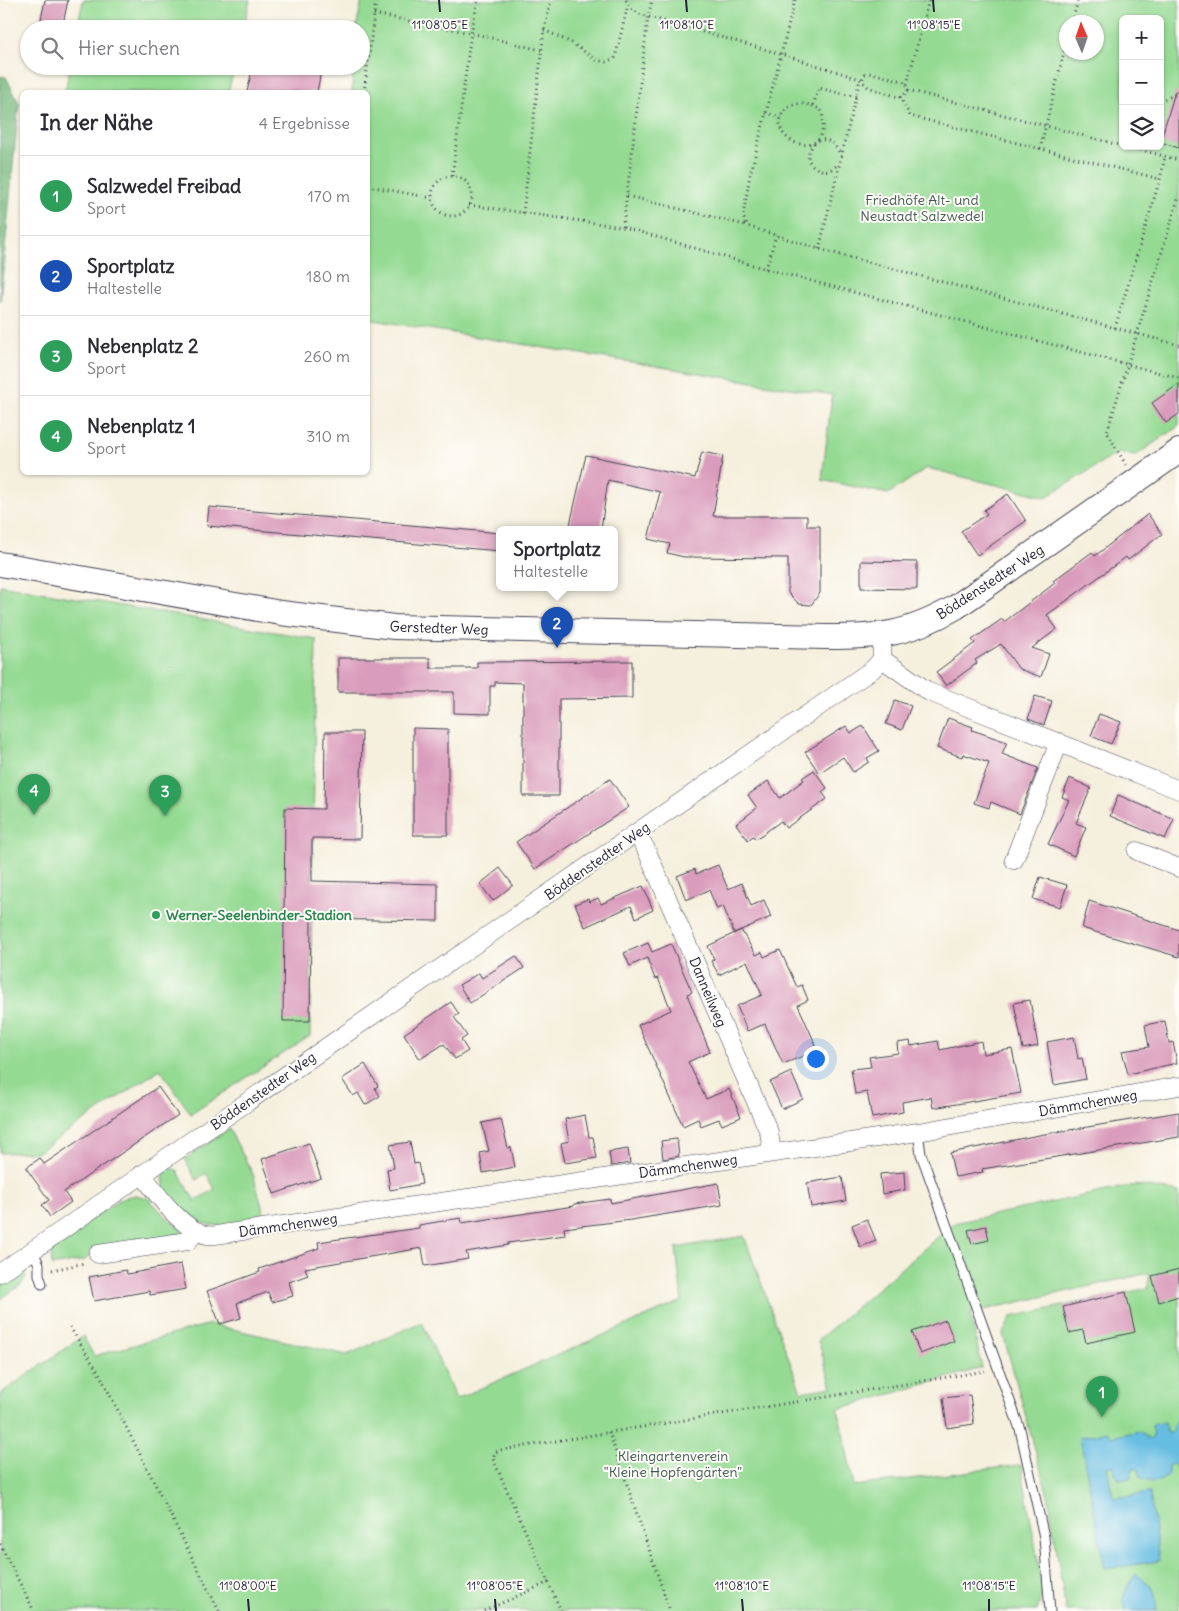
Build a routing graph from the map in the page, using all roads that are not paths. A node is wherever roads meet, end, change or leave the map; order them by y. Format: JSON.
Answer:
{"nodes":[{"id":1,"x":1179,"y":451,"type":"edge"},
{"id":2,"x":0,"y":564,"type":"edge"},
{"id":3,"x":882,"y":636,"type":"junction"},
{"id":4,"x":882,"y":659,"type":"junction"},
{"id":5,"x":1059,"y":742,"type":"junction"},
{"id":6,"x":1179,"y":790,"type":"edge"},
{"id":7,"x":637,"y":834,"type":"junction"},
{"id":8,"x":1137,"y":851,"type":"dead end"},
{"id":9,"x":1014,"y":860,"type":"dead end"},
{"id":10,"x":1179,"y":868,"type":"edge"},
{"id":11,"x":1179,"y":1086,"type":"edge"},
{"id":12,"x":918,"y":1132,"type":"junction"},
{"id":13,"x":772,"y":1153,"type":"junction"},
{"id":14,"x":142,"y":1174,"type":"junction"},
{"id":15,"x":197,"y":1232,"type":"junction"},
{"id":16,"x":32,"y":1250,"type":"junction"},
{"id":17,"x":98,"y":1254,"type":"road end"},
{"id":18,"x":0,"y":1273,"type":"edge"},
{"id":19,"x":41,"y":1279,"type":"road end"},
{"id":20,"x":1050,"y":1611,"type":"edge"}],
"edges":[{"from":1,"to":3,"type":"street","name":"Böddenstedter Weg"},
{"from":2,"to":3,"type":"street","name":"Gerstedter Weg"},
{"from":3,"to":4,"type":"street"},
{"from":4,"to":5,"type":"street"},
{"from":4,"to":7,"type":"street","name":"Böddenstedter Weg"},
{"from":5,"to":6,"type":"street"},
{"from":5,"to":9,"type":"street"},
{"from":7,"to":13,"type":"street","name":"Danneilweg"},
{"from":7,"to":14,"type":"street","name":"Böddenstedter Weg"},
{"from":8,"to":10,"type":"street"},
{"from":11,"to":12,"type":"street","name":"Dämmchenweg"},
{"from":12,"to":13,"type":"street","name":"Dämmchenweg"},
{"from":12,"to":20,"type":"lane"},
{"from":13,"to":15,"type":"street","name":"Dämmchenweg"},
{"from":14,"to":15,"type":"street"},
{"from":14,"to":16,"type":"street","name":"Böddenstedter Weg"},
{"from":15,"to":17,"type":"street"},
{"from":16,"to":18,"type":"street","name":"Böddenstedter Weg"},
{"from":16,"to":19,"type":"lane"}]}
